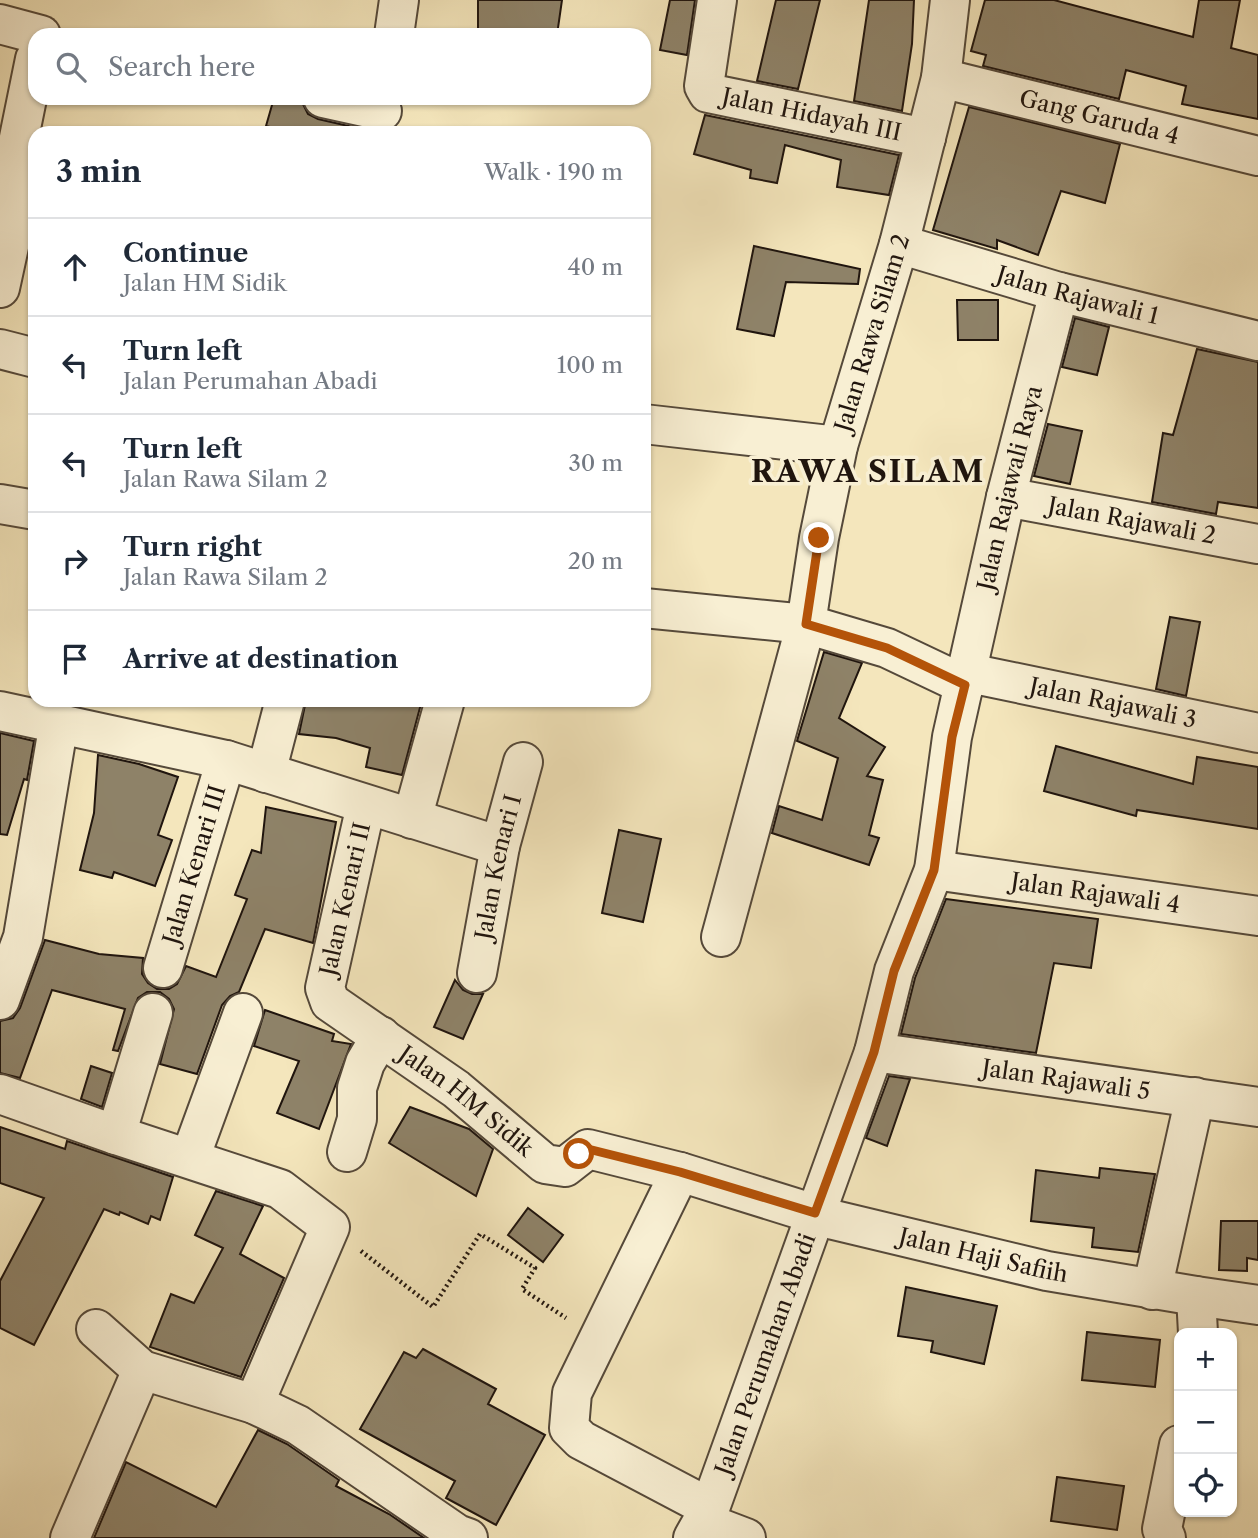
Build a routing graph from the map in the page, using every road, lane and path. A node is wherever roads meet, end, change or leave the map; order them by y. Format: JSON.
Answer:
{"nodes":[{"id":1,"x":399,"y":0,"type":"edge"},
{"id":2,"x":717,"y":0,"type":"edge"},
{"id":3,"x":950,"y":0,"type":"edge"},
{"id":4,"x":0,"y":24,"type":"edge"},
{"id":5,"x":395,"y":28,"type":"edge"},
{"id":6,"x":28,"y":32,"type":"edge"},
{"id":7,"x":941,"y":78,"type":"junction"},
{"id":8,"x":28,"y":105,"type":"edge"},
{"id":9,"x":349,"y":105,"type":"edge"},
{"id":10,"x":382,"y":114,"type":"edge"},
{"id":11,"x":926,"y":138,"type":"junction"},
{"id":12,"x":1258,"y":156,"type":"edge"},
{"id":13,"x":16,"y":190,"type":"edge"},
{"id":14,"x":900,"y":244,"type":"junction"},
{"id":15,"x":0,"y":288,"type":"edge"},
{"id":16,"x":1059,"y":292,"type":"junction"},
{"id":17,"x":1258,"y":341,"type":"edge"},
{"id":18,"x":0,"y":349,"type":"edge"},
{"id":19,"x":28,"y":356,"type":"edge"},
{"id":20,"x":651,"y":425,"type":"edge"},
{"id":21,"x":838,"y":446,"type":"junction"},
{"id":22,"x":1006,"y":497,"type":"junction"},
{"id":23,"x":0,"y":504,"type":"edge"},
{"id":24,"x":28,"y":509,"type":"edge"},
{"id":25,"x":1258,"y":544,"type":"edge"},
{"id":26,"x":651,"y":609,"type":"edge"},
{"id":27,"x":806,"y":624,"type":"junction"},
{"id":28,"x":967,"y":679,"type":"junction"},
{"id":29,"x":283,"y":707,"type":"edge"},
{"id":30,"x":443,"y":707,"type":"edge"},
{"id":31,"x":0,"y":711,"type":"edge"},
{"id":32,"x":60,"y":722,"type":"junction"},
{"id":33,"x":1258,"y":733,"type":"edge"},
{"id":34,"x":226,"y":760,"type":"junction"},
{"id":35,"x":523,"y":762,"type":"dead end"},
{"id":36,"x":266,"y":773,"type":"junction"},
{"id":37,"x":366,"y":805,"type":"junction"},
{"id":38,"x":412,"y":819,"type":"junction"},
{"id":39,"x":500,"y":846,"type":"junction"},
{"id":40,"x":934,"y":870,"type":"junction"},
{"id":41,"x":1258,"y":916,"type":"edge"},
{"id":42,"x":721,"y":937,"type":"dead end"},
{"id":43,"x":163,"y":968,"type":"dead end"},
{"id":44,"x":477,"y":973,"type":"dead end"},
{"id":45,"x":0,"y":1000,"type":"edge"},
{"id":46,"x":153,"y":1013,"type":"dead end"},
{"id":47,"x":243,"y":1013,"type":"dead end"},
{"id":48,"x":386,"y":1039,"type":"junction"},
{"id":49,"x":874,"y":1052,"type":"junction"},
{"id":50,"x":0,"y":1094,"type":"edge"},
{"id":51,"x":1195,"y":1097,"type":"junction"},
{"id":52,"x":1258,"y":1107,"type":"edge"},
{"id":53,"x":116,"y":1135,"type":"junction"},
{"id":54,"x":347,"y":1152,"type":"dead end"},
{"id":55,"x":190,"y":1158,"type":"junction"},
{"id":56,"x":680,"y":1172,"type":"junction"},
{"id":57,"x":815,"y":1213,"type":"junction"},
{"id":58,"x":330,"y":1227,"type":"junction"},
{"id":59,"x":1152,"y":1290,"type":"junction"},
{"id":60,"x":1196,"y":1296,"type":"junction"},
{"id":61,"x":1258,"y":1305,"type":"edge"},
{"id":62,"x":1198,"y":1328,"type":"edge"},
{"id":63,"x":96,"y":1329,"type":"dead end"},
{"id":64,"x":599,"y":1340,"type":"junction"},
{"id":65,"x":142,"y":1370,"type":"junction"},
{"id":66,"x":254,"y":1404,"type":"junction"},
{"id":67,"x":1177,"y":1454,"type":"edge"},
{"id":68,"x":702,"y":1522,"type":"edge"},
{"id":69,"x":460,"y":1537,"type":"edge"},
{"id":70,"x":70,"y":1538,"type":"edge"},
{"id":71,"x":746,"y":1538,"type":"edge"},
{"id":72,"x":1166,"y":1538,"type":"edge"}],
"edges":[{"from":1,"to":5,"type":"street"},
{"from":2,"to":11,"type":"street","name":"Jalan Hidayah III"},
{"from":3,"to":7,"type":"street","name":"Jalan Rawa Silam 2"},
{"from":4,"to":6,"type":"street"},
{"from":7,"to":11,"type":"street","name":"Jalan Rawa Silam 2"},
{"from":7,"to":12,"type":"street","name":"Gang Garuda 4"},
{"from":8,"to":13,"type":"street"},
{"from":9,"to":10,"type":"street"},
{"from":11,"to":14,"type":"street","name":"Jalan Rawa Silam 2"},
{"from":13,"to":15,"type":"street"},
{"from":14,"to":16,"type":"street","name":"Jalan Rajawali 1"},
{"from":14,"to":21,"type":"street","name":"Jalan Rawa Silam 2"},
{"from":16,"to":17,"type":"street","name":"Jalan Rajawali 1"},
{"from":16,"to":22,"type":"street","name":"Jalan Rajawali Raya"},
{"from":18,"to":19,"type":"street"},
{"from":20,"to":21,"type":"street"},
{"from":21,"to":27,"type":"street","name":"Jalan Rawa Silam 2"},
{"from":22,"to":25,"type":"street","name":"Jalan Rajawali 2"},
{"from":22,"to":28,"type":"street","name":"Jalan Rajawali Raya"},
{"from":23,"to":24,"type":"street"},
{"from":26,"to":27,"type":"street"},
{"from":27,"to":28,"type":"street"},
{"from":27,"to":42,"type":"street","name":"Jalan Rawa Silam 2"},
{"from":28,"to":33,"type":"street","name":"Jalan Rajawali 3"},
{"from":28,"to":40,"type":"street","name":"Jalan Perumahan Abadi"},
{"from":29,"to":36,"type":"street"},
{"from":30,"to":38,"type":"street"},
{"from":31,"to":32,"type":"street"},
{"from":32,"to":34,"type":"street"},
{"from":32,"to":45,"type":"street"},
{"from":34,"to":36,"type":"street"},
{"from":34,"to":43,"type":"street","name":"Jalan Kenari III"},
{"from":35,"to":39,"type":"street","name":"Jalan Kenari I"},
{"from":36,"to":37,"type":"street"},
{"from":37,"to":38,"type":"street"},
{"from":37,"to":48,"type":"street","name":"Jalan Kenari II"},
{"from":38,"to":39,"type":"street"},
{"from":39,"to":44,"type":"street","name":"Jalan Kenari I"},
{"from":40,"to":41,"type":"street","name":"Jalan Rajawali 4"},
{"from":40,"to":49,"type":"street","name":"Jalan Perumahan Abadi"},
{"from":46,"to":53,"type":"street"},
{"from":47,"to":55,"type":"street"},
{"from":48,"to":54,"type":"street"},
{"from":48,"to":56,"type":"street","name":"Jalan HM Sidik"},
{"from":49,"to":51,"type":"street","name":"Jalan Rajawali 5"},
{"from":49,"to":57,"type":"street","name":"Jalan Perumahan Abadi"},
{"from":50,"to":53,"type":"street"},
{"from":51,"to":52,"type":"street","name":"Jalan Rajawali 5"},
{"from":51,"to":59,"type":"street"},
{"from":53,"to":55,"type":"street"},
{"from":55,"to":58,"type":"street"},
{"from":56,"to":57,"type":"street","name":"Jalan HM Sidik"},
{"from":56,"to":64,"type":"street"},
{"from":57,"to":59,"type":"street","name":"Jalan Haji Safiih"},
{"from":57,"to":68,"type":"street","name":"Jalan Perumahan Abadi"},
{"from":58,"to":64,"type":"path"},
{"from":58,"to":66,"type":"street"},
{"from":59,"to":60,"type":"street","name":"Jalan Haji Safiih"},
{"from":60,"to":61,"type":"street","name":"Jalan Haji Safiih"},
{"from":60,"to":62,"type":"street"},
{"from":63,"to":65,"type":"street"},
{"from":64,"to":68,"type":"street"},
{"from":65,"to":66,"type":"street"},
{"from":65,"to":70,"type":"street"},
{"from":66,"to":69,"type":"street"},
{"from":67,"to":72,"type":"street"},
{"from":68,"to":71,"type":"street"}]}
